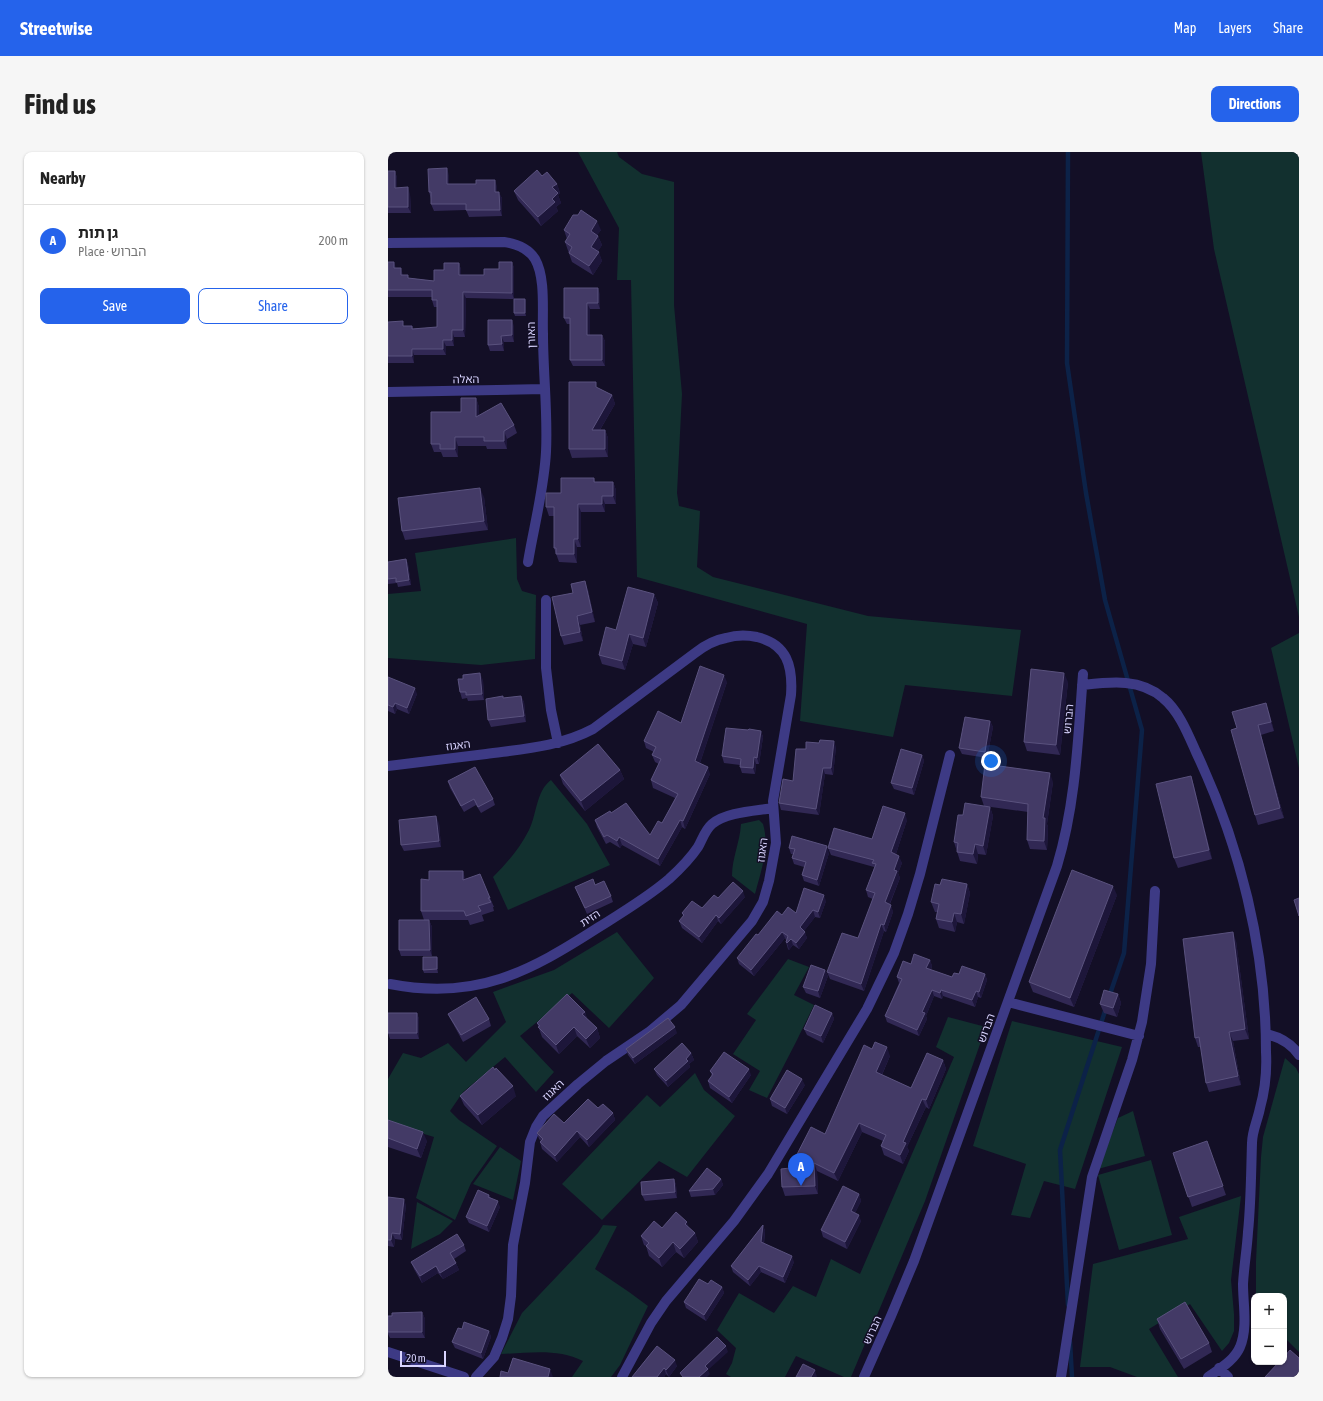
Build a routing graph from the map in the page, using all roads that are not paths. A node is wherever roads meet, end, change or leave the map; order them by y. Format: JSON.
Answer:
{"nodes":[{"id":1,"x":388,"y":243,"type":"edge"},
{"id":2,"x":544,"y":389,"type":"junction"},
{"id":3,"x":388,"y":392,"type":"edge"},
{"id":4,"x":528,"y":562,"type":"dead end"},
{"id":5,"x":546,"y":600,"type":"dead end"},
{"id":6,"x":1083,"y":674,"type":"dead end"},
{"id":7,"x":1082,"y":685,"type":"junction"},
{"id":8,"x":558,"y":743,"type":"junction"},
{"id":9,"x":950,"y":755,"type":"dead end"},
{"id":10,"x":388,"y":766,"type":"edge"},
{"id":11,"x":773,"y":808,"type":"junction"},
{"id":12,"x":1155,"y":891,"type":"dead end"},
{"id":13,"x":390,"y":984,"type":"dead end"},
{"id":14,"x":1008,"y":1002,"type":"junction"},
{"id":15,"x":1266,"y":1034,"type":"junction"},
{"id":16,"x":1139,"y":1036,"type":"junction"},
{"id":17,"x":1299,"y":1055,"type":"edge"},
{"id":18,"x":388,"y":1352,"type":"edge"},
{"id":19,"x":1220,"y":1368,"type":"junction"},
{"id":20,"x":464,"y":1377,"type":"edge"},
{"id":21,"x":476,"y":1377,"type":"edge"},
{"id":22,"x":622,"y":1377,"type":"edge"},
{"id":23,"x":864,"y":1377,"type":"edge"},
{"id":24,"x":1061,"y":1377,"type":"edge"},
{"id":25,"x":1208,"y":1377,"type":"edge"},
{"id":26,"x":1228,"y":1377,"type":"edge"}],
"edges":[{"from":1,"to":2,"type":"street","name":"האורן"},
{"from":2,"to":3,"type":"street","name":"האלה"},
{"from":2,"to":4,"type":"street","name":"האורן"},
{"from":5,"to":8,"type":"street"},
{"from":6,"to":7,"type":"street","name":"הברוש"},
{"from":7,"to":14,"type":"street","name":"הברוש"},
{"from":7,"to":15,"type":"street"},
{"from":8,"to":10,"type":"street","name":"האגוז"},
{"from":8,"to":11,"type":"street","name":"האגוז"},
{"from":9,"to":22,"type":"street"},
{"from":11,"to":13,"type":"street","name":"הזית"},
{"from":11,"to":21,"type":"street","name":"האגוז"},
{"from":12,"to":16,"type":"street"},
{"from":14,"to":16,"type":"street"},
{"from":14,"to":23,"type":"street","name":"הברוש"},
{"from":15,"to":17,"type":"street"},
{"from":15,"to":19,"type":"street"},
{"from":16,"to":24,"type":"street"},
{"from":18,"to":20,"type":"street"},
{"from":19,"to":25,"type":"street"},
{"from":19,"to":26,"type":"street"}]}
